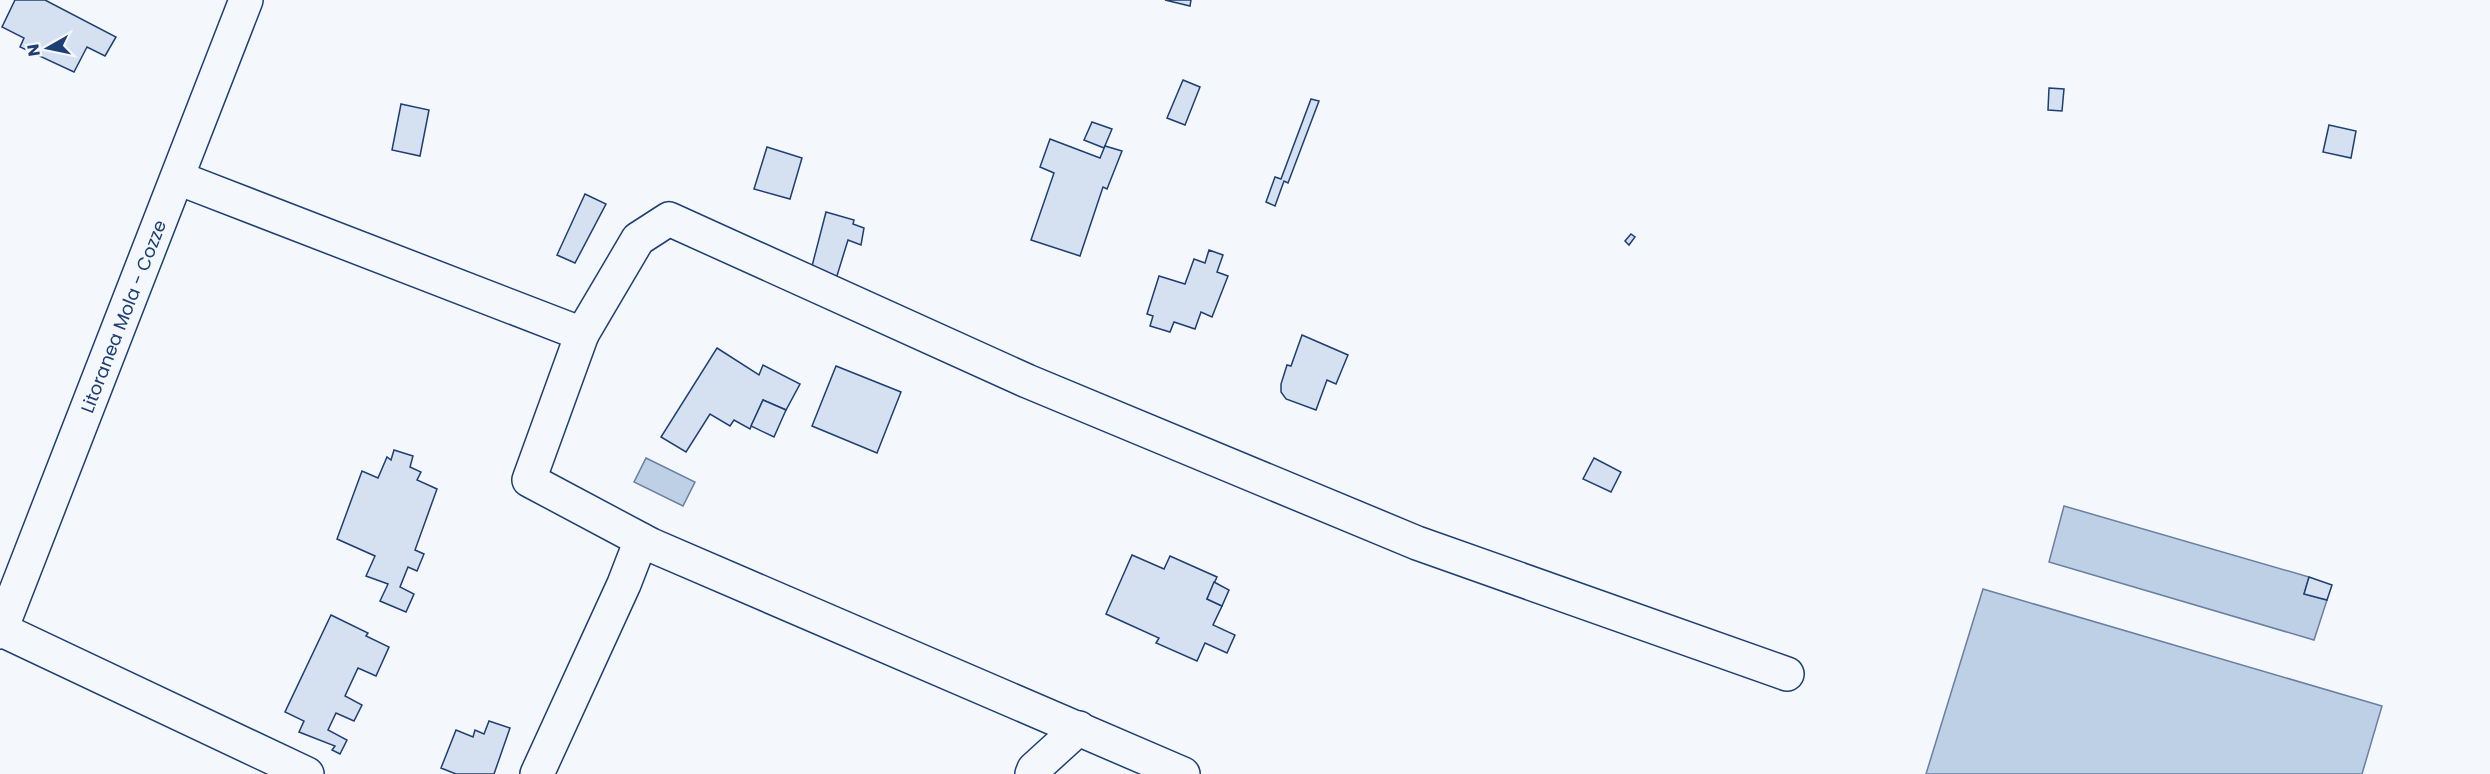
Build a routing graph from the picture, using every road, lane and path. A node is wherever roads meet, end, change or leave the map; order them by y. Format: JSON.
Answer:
{"nodes":[{"id":1,"x":246,"y":0,"type":"edge"},
{"id":2,"x":178,"y":178,"type":"junction"},
{"id":3,"x":582,"y":334,"type":"junction"},
{"id":4,"x":641,"y":540,"type":"junction"},
{"id":5,"x":0,"y":630,"type":"edge"},
{"id":6,"x":1787,"y":674,"type":"dead end"},
{"id":7,"x":1079,"y":728,"type":"junction"},
{"id":8,"x":307,"y":774,"type":"edge"},
{"id":9,"x":537,"y":774,"type":"edge"},
{"id":10,"x":1032,"y":774,"type":"edge"},
{"id":11,"x":1183,"y":774,"type":"edge"}],
"edges":[{"from":1,"to":2,"type":"street","name":"Litoranea Mola - Cozze"},
{"from":2,"to":3,"type":"street"},
{"from":2,"to":5,"type":"street","name":"Litoranea Mola - Cozze"},
{"from":3,"to":4,"type":"street"},
{"from":3,"to":6,"type":"street"},
{"from":4,"to":7,"type":"street"},
{"from":4,"to":9,"type":"street"},
{"from":5,"to":8,"type":"street"},
{"from":7,"to":10,"type":"street"},
{"from":7,"to":11,"type":"street"}]}
